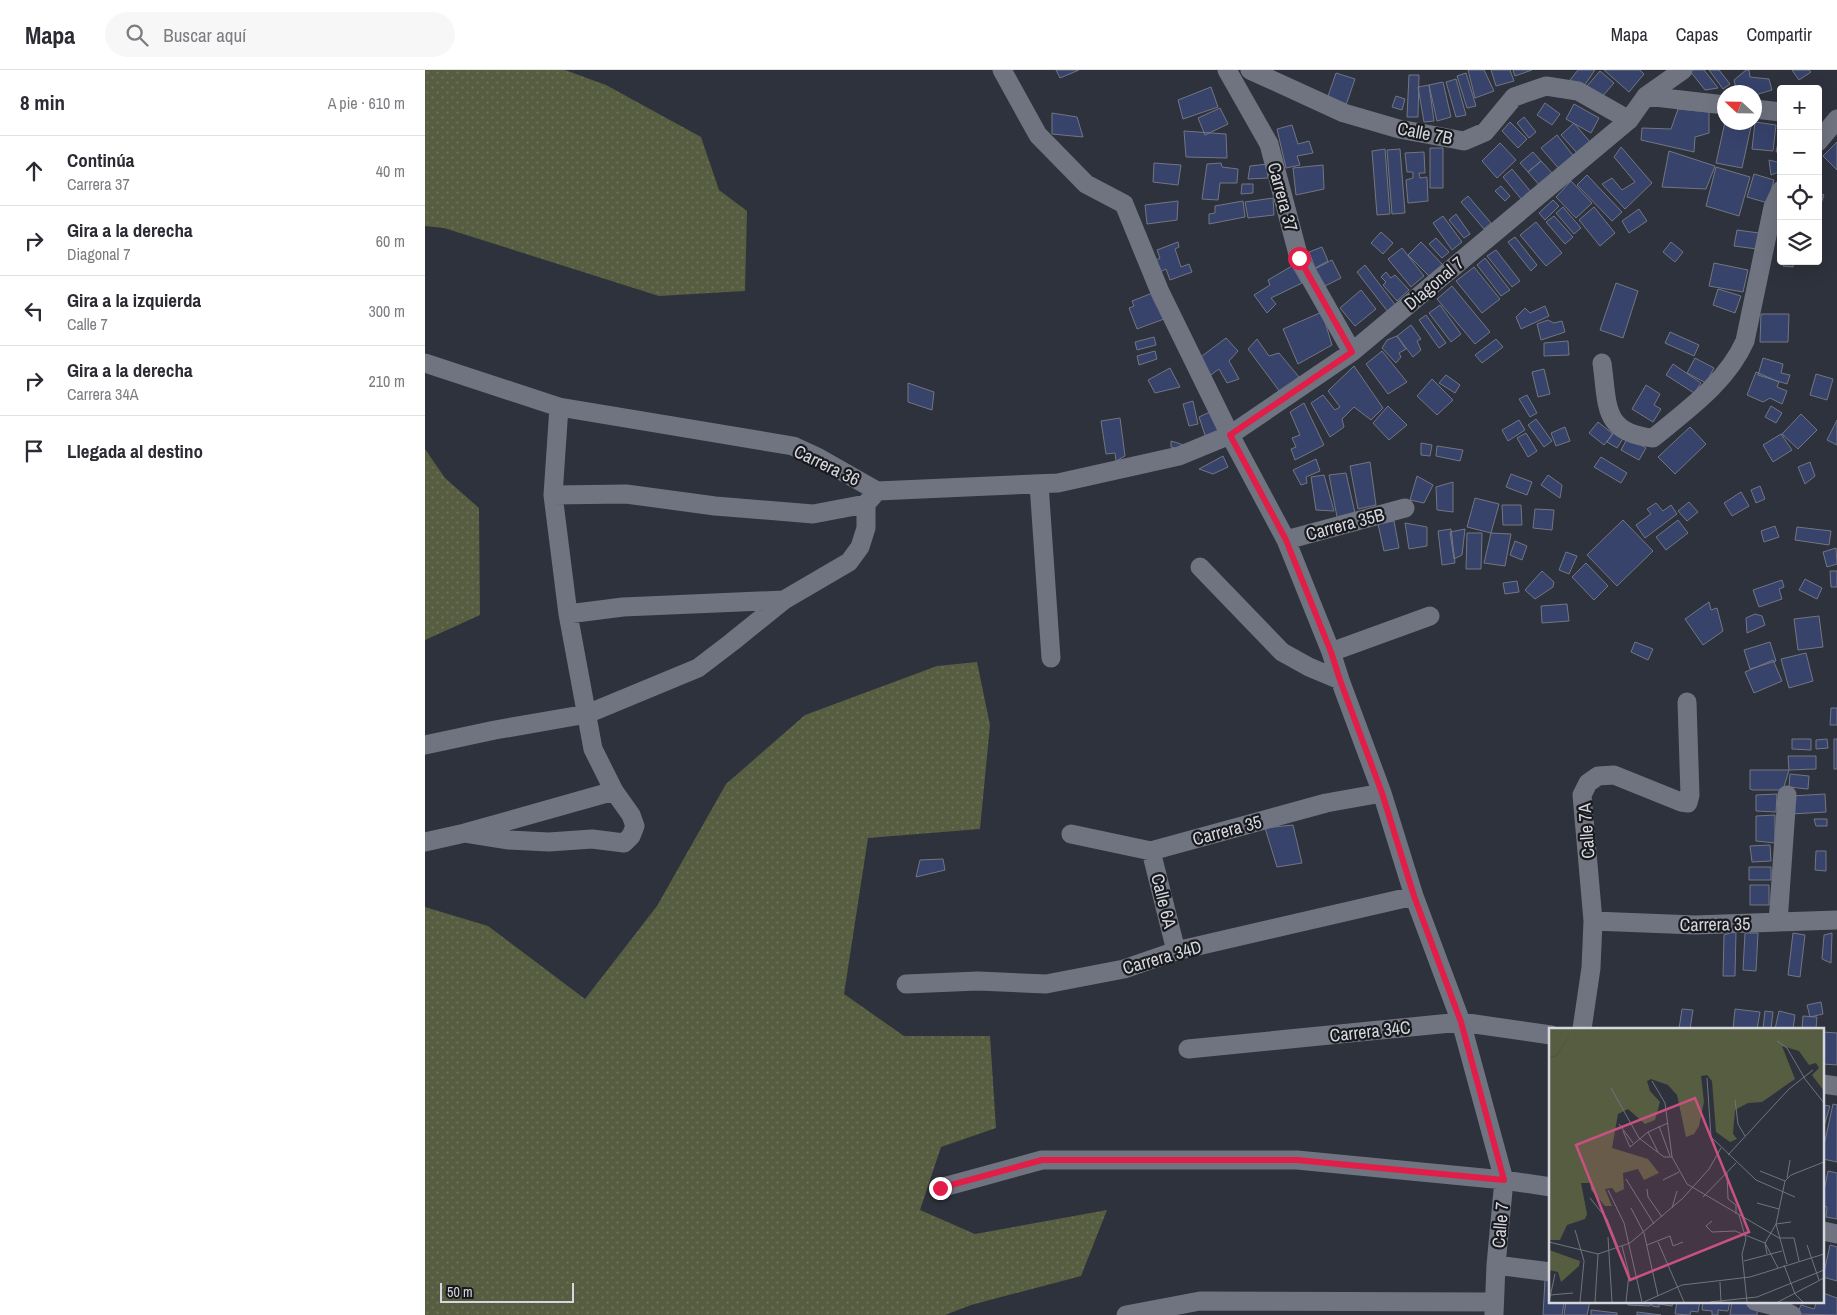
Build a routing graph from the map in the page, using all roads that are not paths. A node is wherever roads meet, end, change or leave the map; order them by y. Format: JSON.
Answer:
{"nodes":[{"id":1,"x":1002,"y":70,"type":"edge"},
{"id":2,"x":1227,"y":70,"type":"edge"},
{"id":3,"x":1250,"y":70,"type":"edge"},
{"id":4,"x":1683,"y":70,"type":"edge"},
{"id":5,"x":1646,"y":96,"type":"junction"},
{"id":6,"x":1717,"y":104,"type":"edge"},
{"id":7,"x":1762,"y":109,"type":"edge"},
{"id":8,"x":1777,"y":111,"type":"edge"},
{"id":9,"x":1822,"y":117,"type":"edge"},
{"id":10,"x":1837,"y":119,"type":"edge"},
{"id":11,"x":1629,"y":120,"type":"junction"},
{"id":12,"x":1822,"y":137,"type":"edge"},
{"id":13,"x":1777,"y":198,"type":"edge"},
{"id":14,"x":1352,"y":352,"type":"junction"},
{"id":15,"x":425,"y":363,"type":"edge"},
{"id":16,"x":1602,"y":363,"type":"dead end"},
{"id":17,"x":559,"y":407,"type":"junction"},
{"id":18,"x":1230,"y":435,"type":"junction"},
{"id":19,"x":1039,"y":484,"type":"junction"},
{"id":20,"x":553,"y":495,"type":"junction"},
{"id":21,"x":872,"y":498,"type":"junction"},
{"id":22,"x":1405,"y":508,"type":"dead end"},
{"id":23,"x":1286,"y":540,"type":"junction"},
{"id":24,"x":1200,"y":567,"type":"dead end"},
{"id":25,"x":784,"y":600,"type":"junction"},
{"id":26,"x":568,"y":614,"type":"junction"},
{"id":27,"x":1430,"y":616,"type":"dead end"},
{"id":28,"x":1331,"y":652,"type":"junction"},
{"id":29,"x":1051,"y":658,"type":"dead end"},
{"id":30,"x":1340,"y":680,"type":"junction"},
{"id":31,"x":1687,"y":702,"type":"dead end"},
{"id":32,"x":587,"y":714,"type":"junction"},
{"id":33,"x":425,"y":745,"type":"edge"},
{"id":34,"x":614,"y":791,"type":"junction"},
{"id":35,"x":1382,"y":793,"type":"junction"},
{"id":36,"x":1787,"y":795,"type":"dead end"},
{"id":37,"x":465,"y":834,"type":"junction"},
{"id":38,"x":1071,"y":834,"type":"dead end"},
{"id":39,"x":425,"y":842,"type":"edge"},
{"id":40,"x":1151,"y":851,"type":"junction"},
{"id":41,"x":1414,"y":896,"type":"junction"},
{"id":42,"x":1837,"y":920,"type":"edge"},
{"id":43,"x":1593,"y":921,"type":"junction"},
{"id":44,"x":1778,"y":922,"type":"junction"},
{"id":45,"x":1176,"y":951,"type":"junction"},
{"id":46,"x":905,"y":984,"type":"dead end"},
{"id":47,"x":1461,"y":1022,"type":"junction"},
{"id":48,"x":1582,"y":1028,"type":"edge"},
{"id":49,"x":1549,"y":1035,"type":"edge"},
{"id":50,"x":1188,"y":1049,"type":"dead end"},
{"id":51,"x":1504,"y":1180,"type":"junction"},
{"id":52,"x":1549,"y":1187,"type":"edge"},
{"id":53,"x":940,"y":1188,"type":"dead end"},
{"id":54,"x":1496,"y":1265,"type":"junction"},
{"id":55,"x":1549,"y":1272,"type":"edge"},
{"id":56,"x":1759,"y":1302,"type":"edge"},
{"id":57,"x":1494,"y":1309,"type":"edge"},
{"id":58,"x":1126,"y":1315,"type":"edge"},
{"id":59,"x":1792,"y":1315,"type":"edge"}],
"edges":[{"from":1,"to":18,"type":"street","name":"Calle 7"},
{"from":2,"to":14,"type":"street","name":"Carrera 37"},
{"from":3,"to":11,"type":"street","name":"Calle 7B"},
{"from":4,"to":5,"type":"street"},
{"from":5,"to":6,"type":"street"},
{"from":5,"to":11,"type":"street"},
{"from":7,"to":8,"type":"street"},
{"from":9,"to":10,"type":"street"},
{"from":10,"to":12,"type":"street"},
{"from":11,"to":14,"type":"street","name":"Diagonal 7"},
{"from":13,"to":16,"type":"street"},
{"from":14,"to":18,"type":"street","name":"Diagonal 7"},
{"from":15,"to":17,"type":"street","name":"Carrera 36"},
{"from":17,"to":20,"type":"street"},
{"from":17,"to":21,"type":"street","name":"Carrera 36"},
{"from":18,"to":19,"type":"street","name":"Carrera 36"},
{"from":18,"to":23,"type":"street","name":"Calle 7"},
{"from":19,"to":21,"type":"street","name":"Carrera 36"},
{"from":19,"to":29,"type":"street"},
{"from":20,"to":21,"type":"street"},
{"from":20,"to":26,"type":"street"},
{"from":21,"to":25,"type":"street"},
{"from":22,"to":23,"type":"street","name":"Carrera 35B"},
{"from":23,"to":28,"type":"street","name":"Calle 7"},
{"from":24,"to":30,"type":"street"},
{"from":25,"to":26,"type":"street"},
{"from":25,"to":32,"type":"street"},
{"from":26,"to":32,"type":"street"},
{"from":27,"to":28,"type":"street"},
{"from":28,"to":30,"type":"street","name":"Calle 7"},
{"from":30,"to":35,"type":"street","name":"Calle 7"},
{"from":31,"to":43,"type":"street","name":"Calle 7A"},
{"from":32,"to":33,"type":"street"},
{"from":32,"to":34,"type":"street"},
{"from":34,"to":37,"type":"street"},
{"from":34,"to":37,"type":"street"},
{"from":35,"to":40,"type":"street","name":"Carrera 35"},
{"from":35,"to":41,"type":"street","name":"Calle 7"},
{"from":36,"to":44,"type":"street"},
{"from":37,"to":39,"type":"street"},
{"from":38,"to":40,"type":"street","name":"Carrera 35"},
{"from":40,"to":45,"type":"street","name":"Calle 6A"},
{"from":41,"to":45,"type":"street","name":"Carrera 34D"},
{"from":41,"to":47,"type":"street","name":"Calle 7"},
{"from":42,"to":44,"type":"street","name":"Carrera 35"},
{"from":43,"to":44,"type":"street","name":"Carrera 35"},
{"from":43,"to":48,"type":"street","name":"Calle 7A"},
{"from":45,"to":46,"type":"street","name":"Carrera 34D"},
{"from":47,"to":49,"type":"street","name":"Carrera 34C"},
{"from":47,"to":50,"type":"street","name":"Carrera 34C"},
{"from":47,"to":51,"type":"street","name":"Calle 7"},
{"from":51,"to":52,"type":"street"},
{"from":51,"to":53,"type":"street"},
{"from":51,"to":54,"type":"street","name":"Calle 7"},
{"from":54,"to":55,"type":"street"},
{"from":54,"to":57,"type":"street","name":"Calle 7"},
{"from":56,"to":59,"type":"street"},
{"from":57,"to":58,"type":"street"}]}
